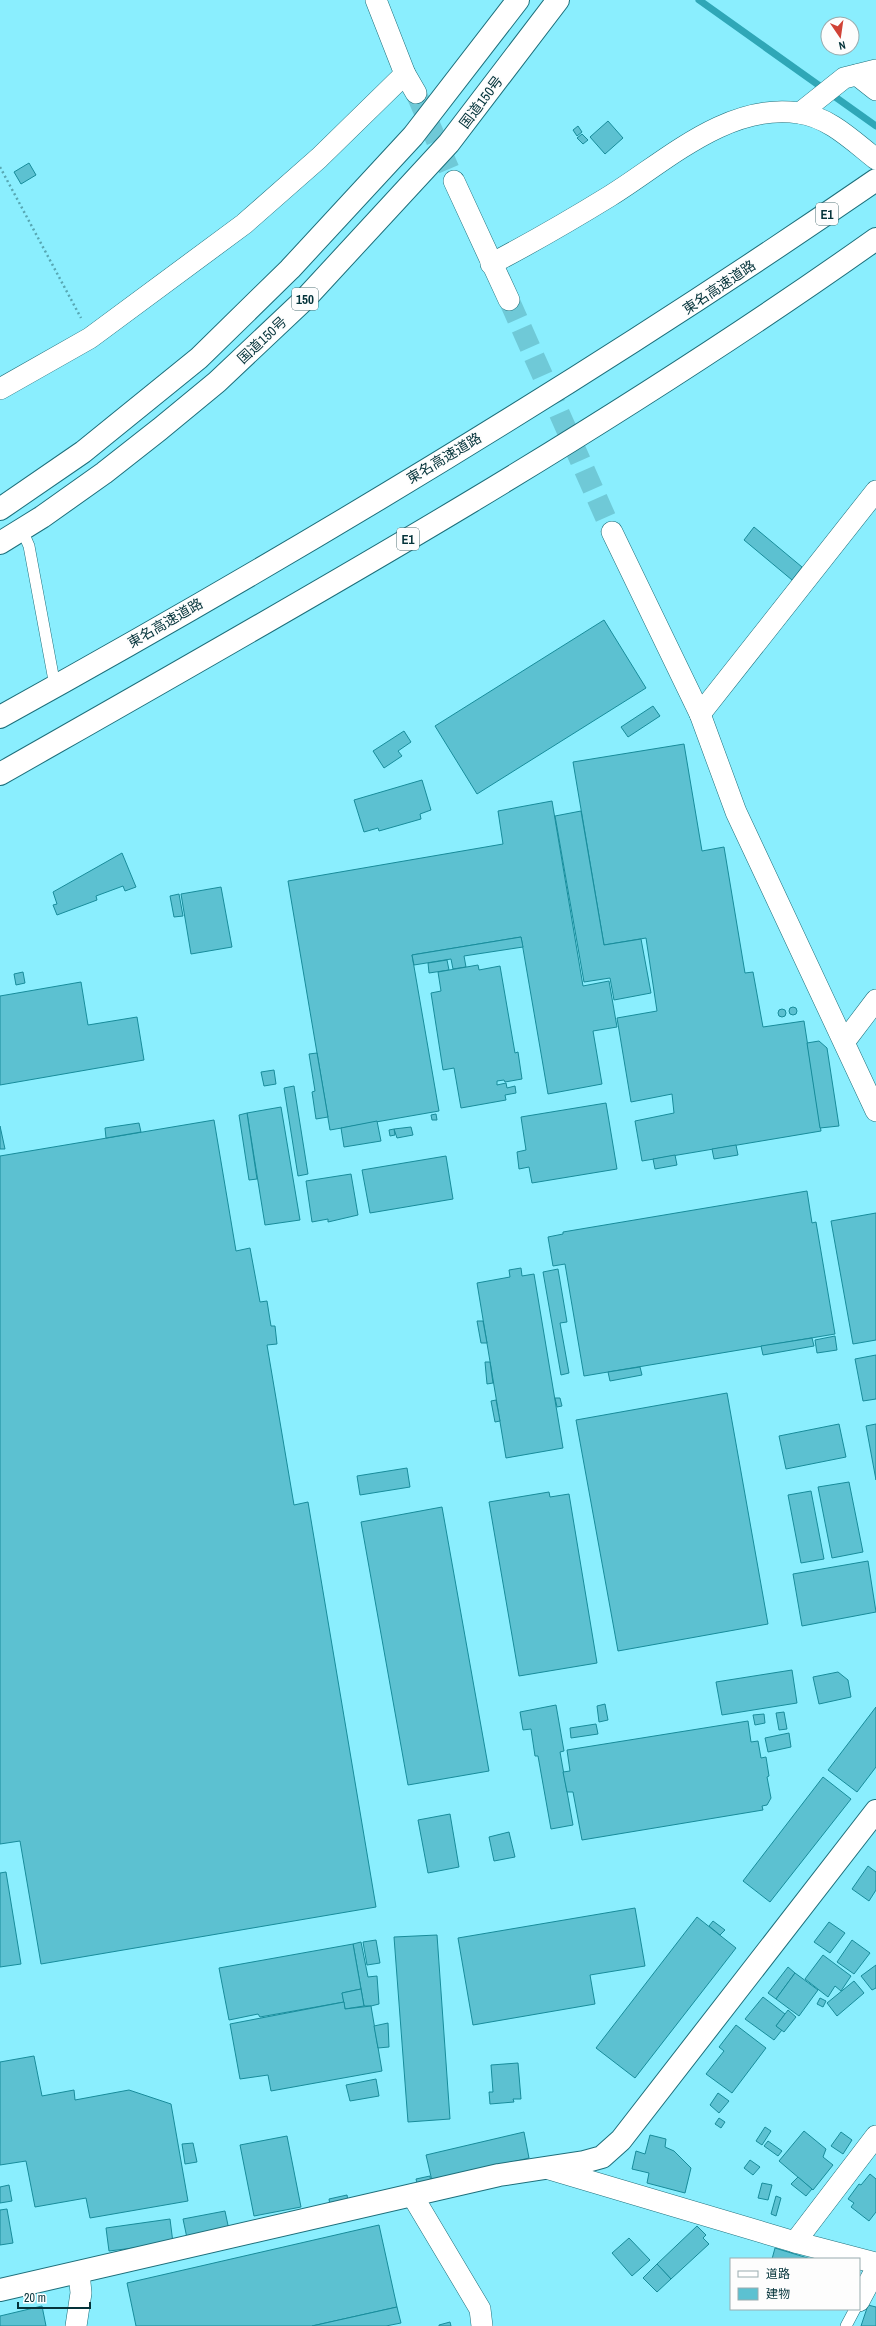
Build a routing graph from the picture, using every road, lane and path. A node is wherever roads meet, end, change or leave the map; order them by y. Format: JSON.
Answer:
{"nodes":[{"id":1,"x":376,"y":0,"type":"edge"},
{"id":2,"x":518,"y":0,"type":"edge"},
{"id":3,"x":558,"y":0,"type":"edge"},
{"id":4,"x":405,"y":74,"type":"junction"},
{"id":5,"x":859,"y":74,"type":"edge"},
{"id":6,"x":876,"y":90,"type":"edge"},
{"id":7,"x":416,"y":93,"type":"tunnel mouth"},
{"id":8,"x":806,"y":107,"type":"junction"},
{"id":9,"x":876,"y":159,"type":"edge"},
{"id":10,"x":0,"y":167,"type":"edge"},
{"id":11,"x":876,"y":180,"type":"edge"},
{"id":12,"x":454,"y":181,"type":"tunnel mouth"},
{"id":13,"x":876,"y":239,"type":"edge"},
{"id":14,"x":491,"y":264,"type":"junction"},
{"id":15,"x":509,"y":300,"type":"tunnel mouth"},
{"id":16,"x":84,"y":324,"type":"dead end"},
{"id":17,"x":0,"y":389,"type":"edge"},
{"id":18,"x":876,"y":491,"type":"edge"},
{"id":19,"x":0,"y":509,"type":"edge"},
{"id":20,"x":22,"y":530,"type":"junction"},
{"id":21,"x":612,"y":532,"type":"tunnel mouth"},
{"id":22,"x":0,"y":544,"type":"edge"},
{"id":23,"x":55,"y":686,"type":"junction"},
{"id":24,"x":700,"y":714,"type":"junction"},
{"id":25,"x":0,"y":717,"type":"edge"},
{"id":26,"x":0,"y":774,"type":"edge"},
{"id":27,"x":876,"y":1000,"type":"edge"},
{"id":28,"x":845,"y":1041,"type":"junction"},
{"id":29,"x":876,"y":1111,"type":"edge"},
{"id":30,"x":876,"y":1811,"type":"edge"},
{"id":31,"x":876,"y":2136,"type":"edge"},
{"id":32,"x":549,"y":2169,"type":"junction"},
{"id":33,"x":412,"y":2195,"type":"junction"},
{"id":34,"x":795,"y":2242,"type":"junction"},
{"id":35,"x":857,"y":2258,"type":"edge"},
{"id":36,"x":860,"y":2259,"type":"edge"},
{"id":37,"x":876,"y":2263,"type":"edge"},
{"id":38,"x":876,"y":2268,"type":"edge"},
{"id":39,"x":79,"y":2272,"type":"junction"},
{"id":40,"x":0,"y":2290,"type":"edge"},
{"id":41,"x":860,"y":2299,"type":"edge"},
{"id":42,"x":854,"y":2310,"type":"edge"},
{"id":43,"x":76,"y":2326,"type":"edge"},
{"id":44,"x":482,"y":2326,"type":"edge"},
{"id":45,"x":846,"y":2326,"type":"edge"}],
"edges":[{"from":1,"to":4,"type":"street"},
{"from":2,"to":19,"type":"main road","number":"150"},
{"from":3,"to":20,"type":"main road","name":"国道150号","number":"150"},
{"from":4,"to":7,"type":"street"},
{"from":4,"to":17,"type":"street"},
{"from":5,"to":6,"type":"street"},
{"from":5,"to":8,"type":"street"},
{"from":8,"to":9,"type":"street"},
{"from":8,"to":14,"type":"street"},
{"from":10,"to":16,"type":"path"},
{"from":11,"to":23,"type":"main road","name":"東名高速道路","number":"E1"},
{"from":12,"to":14,"type":"street"},
{"from":13,"to":26,"type":"main road","number":"E1"},
{"from":14,"to":15,"type":"street"},
{"from":18,"to":24,"type":"street"},
{"from":20,"to":22,"type":"main road","name":"国道150号","number":"150"},
{"from":20,"to":23,"type":"lane"},
{"from":21,"to":24,"type":"street"},
{"from":23,"to":25,"type":"main road","name":"東名高速道路","number":"E1"},
{"from":24,"to":28,"type":"street"},
{"from":27,"to":28,"type":"street"},
{"from":28,"to":29,"type":"street"},
{"from":30,"to":32,"type":"main road"},
{"from":31,"to":34,"type":"street"},
{"from":32,"to":33,"type":"main road"},
{"from":32,"to":34,"type":"street"},
{"from":33,"to":39,"type":"main road"},
{"from":33,"to":44,"type":"street"},
{"from":34,"to":35,"type":"street"},
{"from":36,"to":37,"type":"street"},
{"from":38,"to":41,"type":"street"},
{"from":39,"to":40,"type":"main road"},
{"from":39,"to":43,"type":"street"},
{"from":42,"to":45,"type":"lane"}]}
